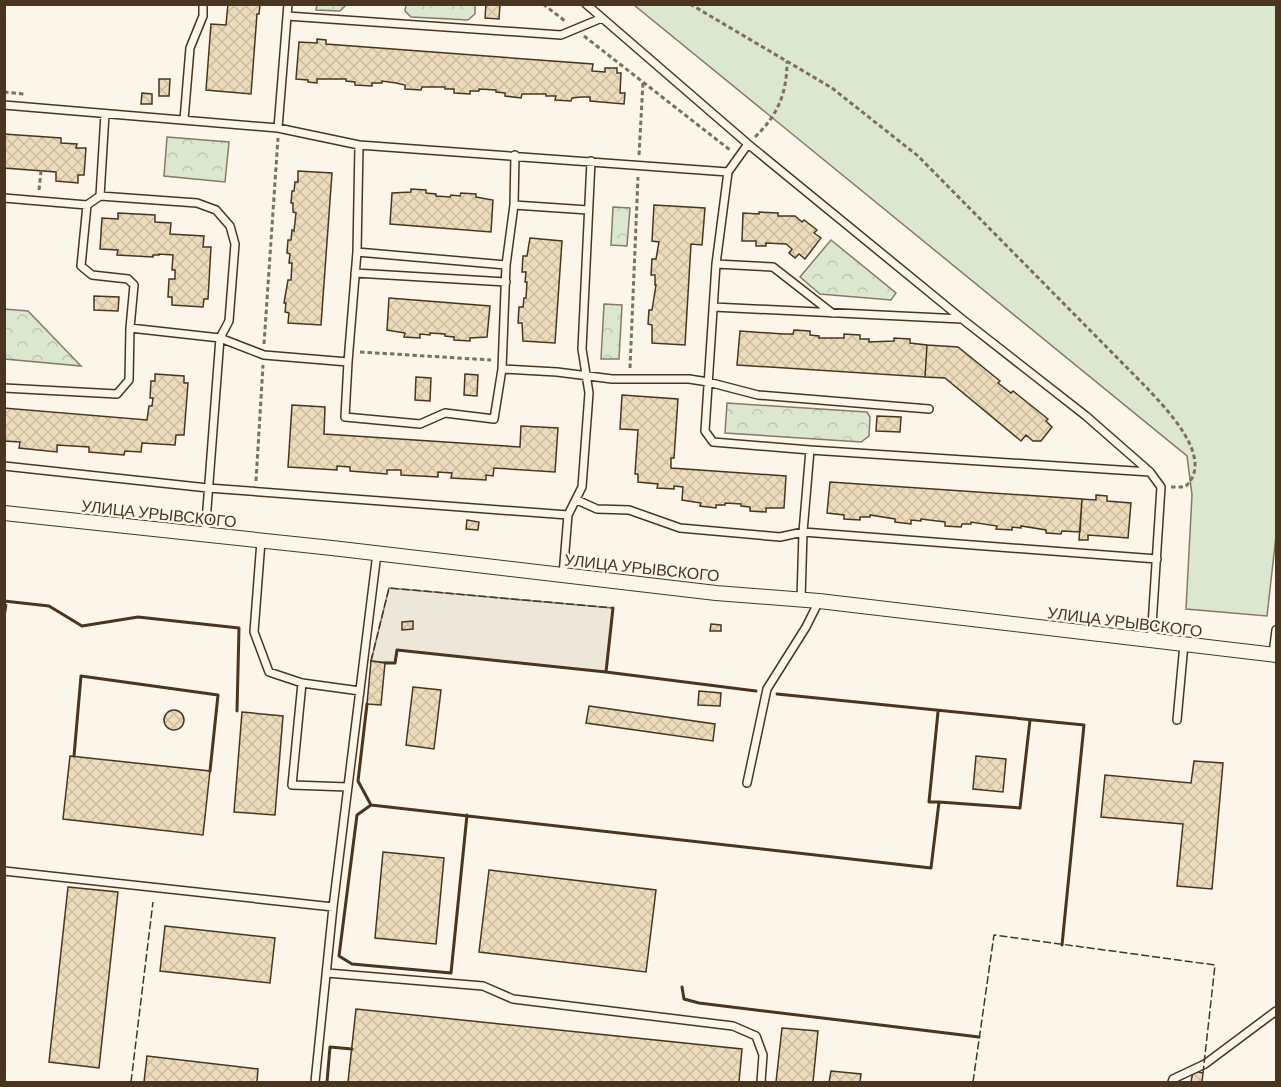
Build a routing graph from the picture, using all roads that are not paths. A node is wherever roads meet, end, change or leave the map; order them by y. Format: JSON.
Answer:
{"nodes":[{"id":1,"x":203,"y":4,"type":"edge"},
{"id":2,"x":288,"y":4,"type":"edge"},
{"id":3,"x":586,"y":4,"type":"edge"},
{"id":4,"x":287,"y":16,"type":"junction"},
{"id":5,"x":602,"y":18,"type":"junction"},
{"id":6,"x":4,"y":105,"type":"edge"},
{"id":7,"x":105,"y":114,"type":"junction"},
{"id":8,"x":184,"y":120,"type":"junction"},
{"id":9,"x":278,"y":128,"type":"junction"},
{"id":10,"x":359,"y":144,"type":"junction"},
{"id":11,"x":748,"y":144,"type":"junction"},
{"id":12,"x":514,"y":155,"type":"junction"},
{"id":13,"x":591,"y":161,"type":"junction"},
{"id":14,"x":728,"y":172,"type":"junction"},
{"id":15,"x":100,"y":196,"type":"junction"},
{"id":16,"x":4,"y":198,"type":"edge"},
{"id":17,"x":87,"y":205,"type":"junction"},
{"id":18,"x":514,"y":205,"type":"junction"},
{"id":19,"x":588,"y":210,"type":"junction"},
{"id":20,"x":357,"y":252,"type":"junction"},
{"id":21,"x":716,"y":264,"type":"junction"},
{"id":22,"x":506,"y":265,"type":"junction"},
{"id":23,"x":355,"y":273,"type":"junction"},
{"id":24,"x":506,"y":282,"type":"junction"},
{"id":25,"x":713,"y":307,"type":"junction"},
{"id":26,"x":832,"y":313,"type":"junction"},
{"id":27,"x":962,"y":319,"type":"junction"},
{"id":28,"x":130,"y":328,"type":"junction"},
{"id":29,"x":220,"y":338,"type":"junction"},
{"id":30,"x":348,"y":362,"type":"junction"},
{"id":31,"x":502,"y":369,"type":"junction"},
{"id":32,"x":587,"y":377,"type":"junction"},
{"id":33,"x":708,"y":382,"type":"junction"},
{"id":34,"x":4,"y":387,"type":"edge"},
{"id":35,"x":929,"y":409,"type":"dead end"},
{"id":36,"x":810,"y":450,"type":"junction"},
{"id":37,"x":4,"y":466,"type":"edge"},
{"id":38,"x":1150,"y":472,"type":"junction"},
{"id":39,"x":208,"y":488,"type":"junction"},
{"id":40,"x":577,"y":500,"type":"junction"},
{"id":41,"x":4,"y":513,"type":"edge"},
{"id":42,"x":568,"y":515,"type":"junction"},
{"id":43,"x":803,"y":532,"type":"junction"},
{"id":44,"x":205,"y":535,"type":"junction"},
{"id":45,"x":261,"y":541,"type":"junction"},
{"id":46,"x":376,"y":553,"type":"junction"},
{"id":47,"x":1157,"y":559,"type":"junction"},
{"id":48,"x":563,"y":575,"type":"junction"},
{"id":49,"x":801,"y":599,"type":"junction"},
{"id":50,"x":819,"y":601,"type":"junction"},
{"id":51,"x":1276,"y":630,"type":"edge"},
{"id":52,"x":1152,"y":641,"type":"junction"},
{"id":53,"x":1184,"y":644,"type":"junction"},
{"id":54,"x":1275,"y":655,"type":"edge"},
{"id":55,"x":302,"y":683,"type":"junction"},
{"id":56,"x":360,"y":691,"type":"junction"},
{"id":57,"x":1177,"y":720,"type":"dead end"},
{"id":58,"x":747,"y":783,"type":"dead end"},
{"id":59,"x":348,"y":787,"type":"junction"},
{"id":60,"x":4,"y":871,"type":"edge"},
{"id":61,"x":333,"y":907,"type":"junction"},
{"id":62,"x":327,"y":973,"type":"junction"},
{"id":63,"x":1276,"y":1011,"type":"edge"},
{"id":64,"x":315,"y":1083,"type":"edge"},
{"id":65,"x":761,"y":1083,"type":"edge"},
{"id":66,"x":1172,"y":1083,"type":"edge"}],
"edges":[{"from":1,"to":8,"type":"lane"},
{"from":2,"to":4,"type":"lane"},
{"from":3,"to":5,"type":"lane"},
{"from":4,"to":5,"type":"lane"},
{"from":4,"to":9,"type":"lane"},
{"from":5,"to":11,"type":"lane"},
{"from":6,"to":7,"type":"lane"},
{"from":7,"to":8,"type":"lane"},
{"from":7,"to":15,"type":"lane"},
{"from":8,"to":9,"type":"lane"},
{"from":9,"to":10,"type":"lane"},
{"from":10,"to":12,"type":"lane"},
{"from":10,"to":20,"type":"lane"},
{"from":11,"to":14,"type":"lane"},
{"from":11,"to":27,"type":"lane"},
{"from":12,"to":13,"type":"lane"},
{"from":12,"to":18,"type":"lane"},
{"from":13,"to":14,"type":"lane"},
{"from":13,"to":19,"type":"lane"},
{"from":14,"to":21,"type":"lane"},
{"from":15,"to":17,"type":"lane"},
{"from":15,"to":29,"type":"lane"},
{"from":16,"to":17,"type":"lane"},
{"from":17,"to":28,"type":"lane"},
{"from":18,"to":19,"type":"lane"},
{"from":18,"to":22,"type":"lane"},
{"from":19,"to":32,"type":"lane"},
{"from":20,"to":22,"type":"lane"},
{"from":20,"to":23,"type":"lane"},
{"from":21,"to":25,"type":"lane"},
{"from":21,"to":26,"type":"lane"},
{"from":22,"to":24,"type":"lane"},
{"from":23,"to":24,"type":"lane"},
{"from":23,"to":30,"type":"lane"},
{"from":24,"to":31,"type":"lane"},
{"from":25,"to":26,"type":"lane"},
{"from":25,"to":33,"type":"lane"},
{"from":26,"to":27,"type":"lane"},
{"from":27,"to":38,"type":"lane"},
{"from":28,"to":29,"type":"lane"},
{"from":28,"to":34,"type":"lane"},
{"from":29,"to":30,"type":"lane"},
{"from":29,"to":39,"type":"lane"},
{"from":30,"to":31,"type":"lane"},
{"from":31,"to":32,"type":"lane"},
{"from":32,"to":33,"type":"lane"},
{"from":32,"to":40,"type":"lane"},
{"from":33,"to":35,"type":"lane"},
{"from":33,"to":36,"type":"lane"},
{"from":36,"to":38,"type":"lane"},
{"from":36,"to":43,"type":"lane"},
{"from":37,"to":39,"type":"lane"},
{"from":38,"to":47,"type":"lane"},
{"from":39,"to":42,"type":"lane"},
{"from":39,"to":44,"type":"lane"},
{"from":40,"to":42,"type":"lane"},
{"from":40,"to":43,"type":"lane"},
{"from":41,"to":44,"type":"street","name":"УЛИЦА УРЫВСКОГО"},
{"from":42,"to":48,"type":"lane"},
{"from":43,"to":47,"type":"lane"},
{"from":43,"to":49,"type":"lane"},
{"from":44,"to":45,"type":"street","name":"УЛИЦА УРЫВСКОГО"},
{"from":45,"to":46,"type":"street","name":"УЛИЦА УРЫВСКОГО"},
{"from":45,"to":55,"type":"lane"},
{"from":46,"to":48,"type":"street","name":"УЛИЦА УРЫВСКОГО"},
{"from":46,"to":56,"type":"lane"},
{"from":47,"to":52,"type":"lane"},
{"from":48,"to":49,"type":"street","name":"УЛИЦА УРЫВСКОГО"},
{"from":49,"to":50,"type":"street","name":"УЛИЦА УРЫВСКОГО"},
{"from":50,"to":52,"type":"street","name":"УЛИЦА УРЫВСКОГО"},
{"from":50,"to":58,"type":"lane"},
{"from":51,"to":54,"type":"lane"},
{"from":52,"to":53,"type":"street","name":"УЛИЦА УРЫВСКОГО"},
{"from":53,"to":54,"type":"street","name":"УЛИЦА УРЫВСКОГО"},
{"from":53,"to":57,"type":"lane"},
{"from":55,"to":56,"type":"lane"},
{"from":55,"to":59,"type":"lane"},
{"from":56,"to":59,"type":"lane"},
{"from":59,"to":61,"type":"lane"},
{"from":60,"to":61,"type":"lane"},
{"from":61,"to":62,"type":"lane"},
{"from":62,"to":64,"type":"lane"},
{"from":62,"to":65,"type":"lane"},
{"from":63,"to":66,"type":"lane"}]}
